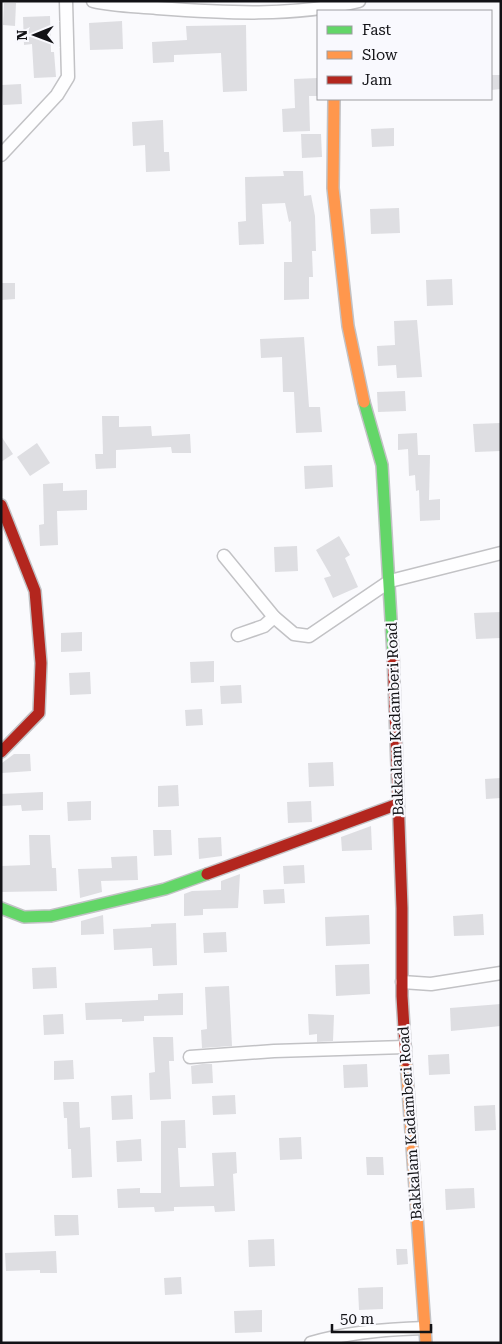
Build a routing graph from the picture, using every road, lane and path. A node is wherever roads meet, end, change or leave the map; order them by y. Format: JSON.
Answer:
{"nodes":[{"id":1,"x":66,"y":1,"type":"edge"},
{"id":2,"x":93,"y":1,"type":"edge"},
{"id":3,"x":359,"y":1,"type":"edge"},
{"id":4,"x":346,"y":6,"type":"edge"},
{"id":5,"x":334,"y":100,"type":"edge"},
{"id":6,"x":1,"y":155,"type":"edge"},
{"id":7,"x":1,"y":505,"type":"edge"},
{"id":8,"x":501,"y":553,"type":"edge"},
{"id":9,"x":224,"y":556,"type":"dead end"},
{"id":10,"x":390,"y":581,"type":"junction"},
{"id":11,"x":274,"y":617,"type":"junction"},
{"id":12,"x":238,"y":635,"type":"dead end"},
{"id":13,"x":1,"y":752,"type":"edge"},
{"id":14,"x":398,"y":804,"type":"junction"},
{"id":15,"x":1,"y":908,"type":"edge"},
{"id":16,"x":501,"y":973,"type":"edge"},
{"id":17,"x":402,"y":982,"type":"junction"},
{"id":18,"x":405,"y":1047,"type":"junction"},
{"id":19,"x":190,"y":1057,"type":"dead end"},
{"id":20,"x":425,"y":1328,"type":"junction"},
{"id":21,"x":311,"y":1343,"type":"edge"},
{"id":22,"x":426,"y":1343,"type":"edge"}],
"edges":[{"from":1,"to":6,"type":"street"},
{"from":2,"to":4,"type":"street"},
{"from":3,"to":4,"type":"street"},
{"from":5,"to":10,"type":"street","name":"Bakkalam Kadamberi Road"},
{"from":7,"to":13,"type":"street"},
{"from":8,"to":10,"type":"street"},
{"from":9,"to":11,"type":"street"},
{"from":10,"to":11,"type":"street"},
{"from":10,"to":14,"type":"street","name":"Bakkalam Kadamberi Road"},
{"from":11,"to":12,"type":"street"},
{"from":14,"to":15,"type":"street"},
{"from":14,"to":17,"type":"street","name":"Bakkalam Kadamberi Road"},
{"from":16,"to":17,"type":"street"},
{"from":17,"to":18,"type":"street","name":"Bakkalam Kadamberi Road"},
{"from":18,"to":19,"type":"street"},
{"from":18,"to":20,"type":"street","name":"Bakkalam Kadamberi Road"},
{"from":20,"to":21,"type":"street"},
{"from":20,"to":22,"type":"street","name":"Bakkalam Kadamberi Road"}]}
